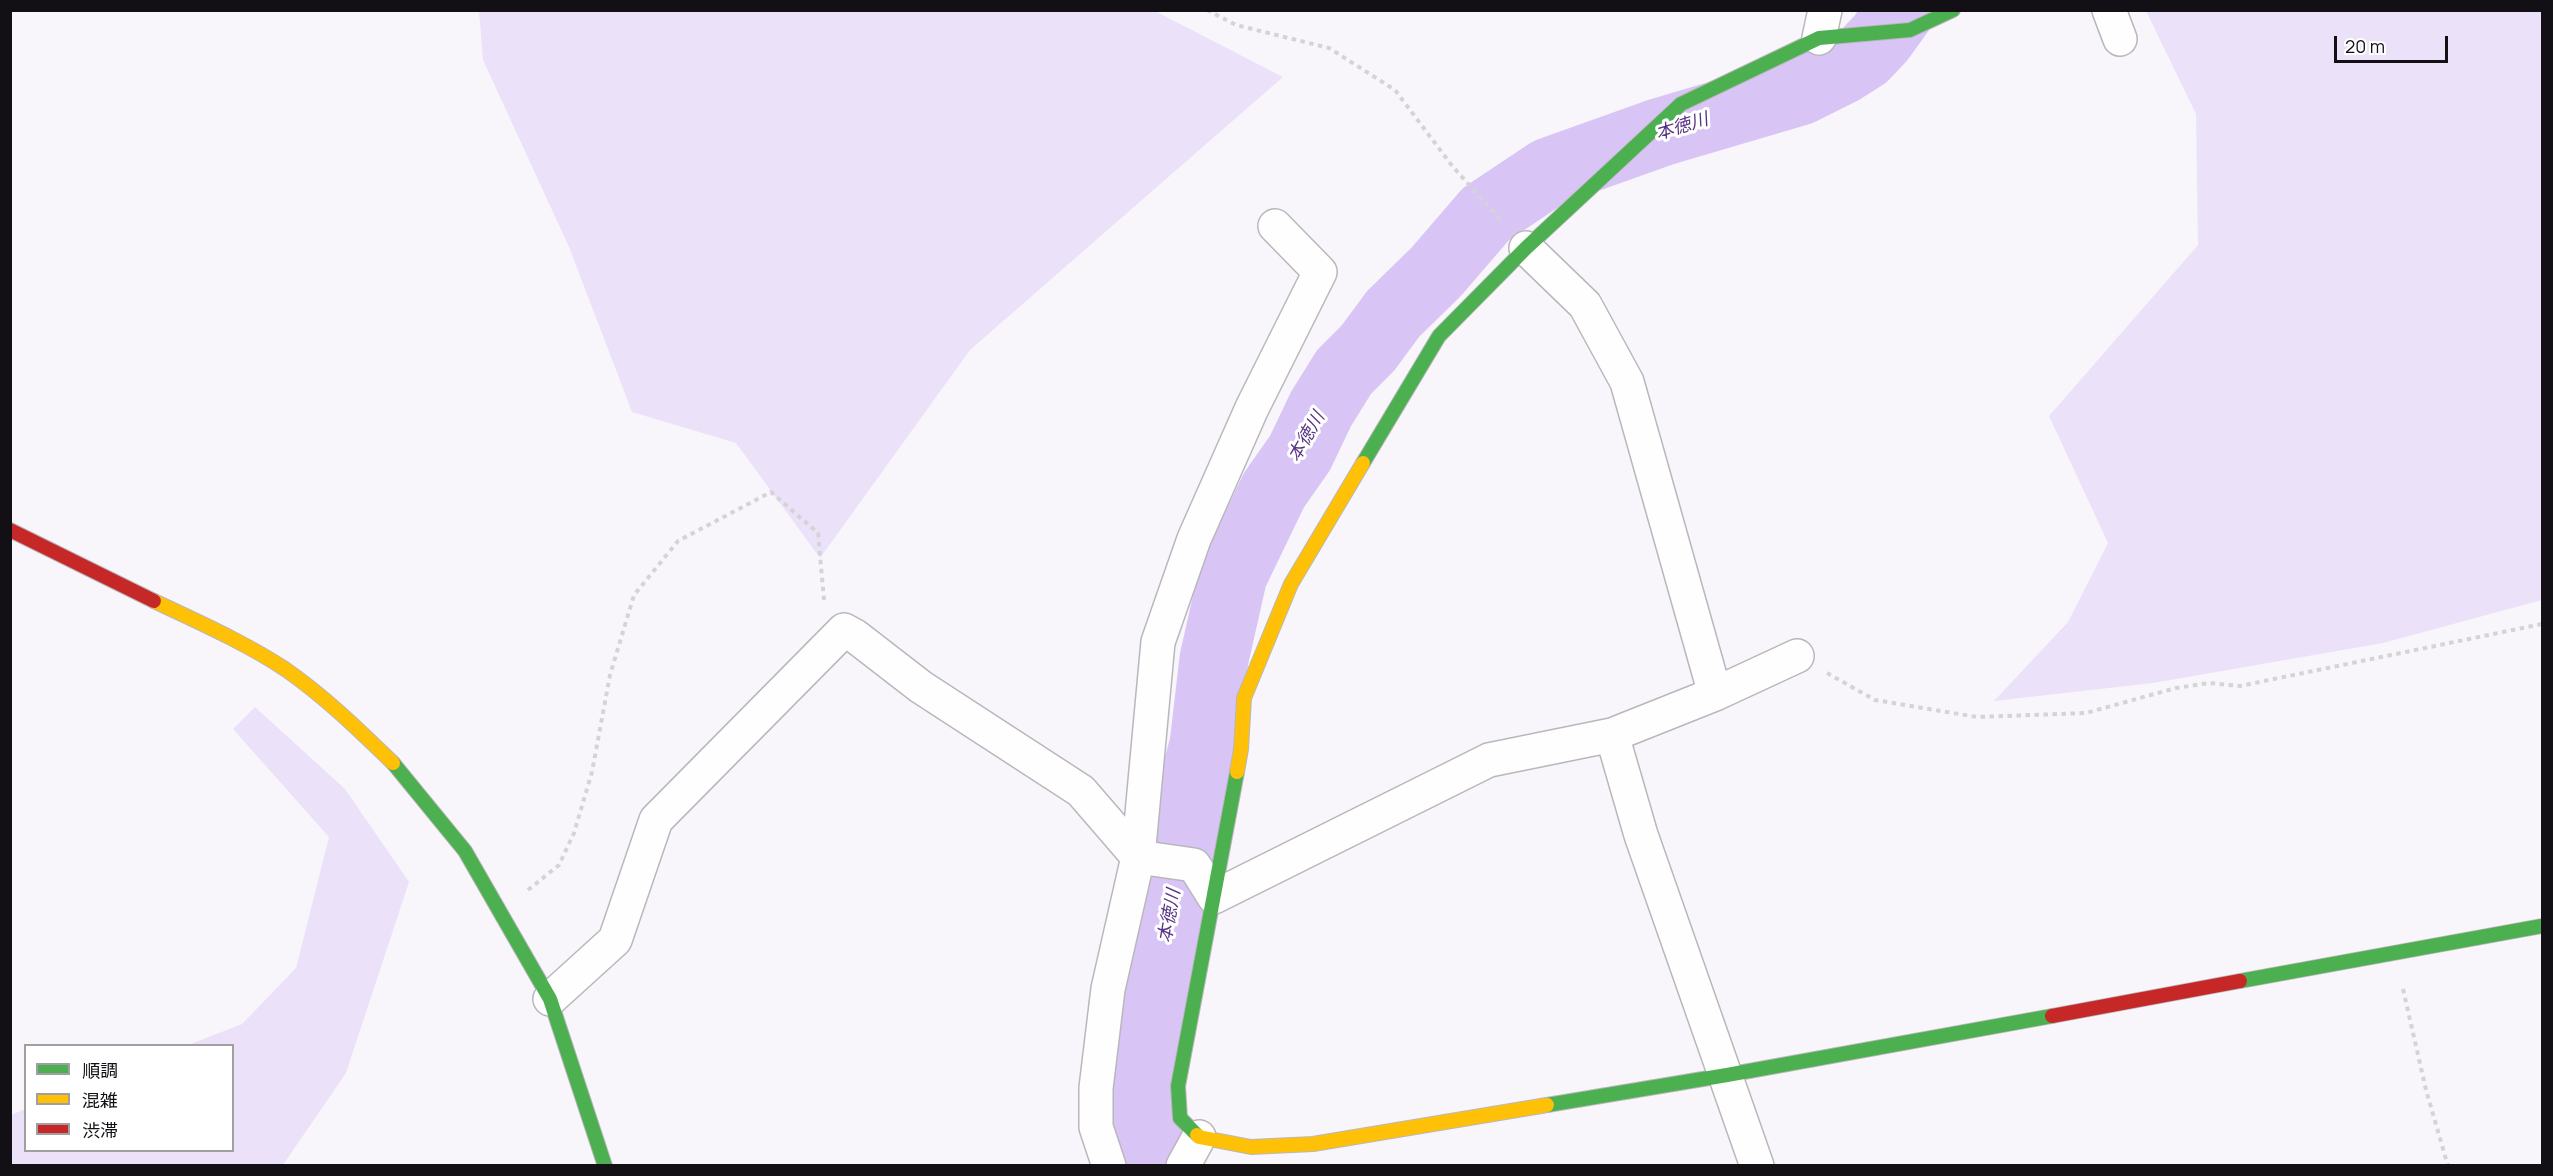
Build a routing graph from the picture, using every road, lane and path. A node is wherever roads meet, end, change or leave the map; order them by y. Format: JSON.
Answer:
{"nodes":[{"id":1,"x":1207,"y":10,"type":"edge"},
{"id":2,"x":1953,"y":10,"type":"edge"},
{"id":3,"x":1822,"y":24,"type":"edge"},
{"id":4,"x":1275,"y":226,"type":"dead end"},
{"id":5,"x":1525,"y":237,"type":"junction"},
{"id":6,"x":10,"y":530,"type":"edge"},
{"id":7,"x":2542,"y":624,"type":"edge"},
{"id":8,"x":835,"y":639,"type":"junction"},
{"id":9,"x":1797,"y":656,"type":"joint"},
{"id":10,"x":1715,"y":694,"type":"junction"},
{"id":11,"x":1612,"y":735,"type":"junction"},
{"id":12,"x":1138,"y":857,"type":"junction"},
{"id":13,"x":1214,"y":897,"type":"junction"},
{"id":14,"x":499,"y":913,"type":"junction"},
{"id":15,"x":2542,"y":926,"type":"edge"},
{"id":16,"x":2394,"y":953,"type":"junction"},
{"id":17,"x":550,"y":999,"type":"junction"},
{"id":18,"x":1726,"y":1075,"type":"junction"},
{"id":19,"x":1199,"y":1137,"type":"junction"},
{"id":20,"x":605,"y":1166,"type":"edge"},
{"id":21,"x":1109,"y":1166,"type":"edge"},
{"id":22,"x":1183,"y":1166,"type":"edge"},
{"id":23,"x":1757,"y":1166,"type":"edge"},
{"id":24,"x":2448,"y":1166,"type":"edge"}],
"edges":[{"from":1,"to":5,"type":"path"},
{"from":2,"to":3,"type":"street"},
{"from":3,"to":5,"type":"street"},
{"from":4,"to":12,"type":"street"},
{"from":5,"to":10,"type":"street"},
{"from":5,"to":13,"type":"street"},
{"from":6,"to":14,"type":"street"},
{"from":7,"to":9,"type":"path"},
{"from":8,"to":12,"type":"street"},
{"from":8,"to":14,"type":"path"},
{"from":8,"to":17,"type":"street"},
{"from":9,"to":10,"type":"street"},
{"from":10,"to":11,"type":"street"},
{"from":11,"to":13,"type":"street"},
{"from":11,"to":18,"type":"street"},
{"from":12,"to":13,"type":"street"},
{"from":12,"to":21,"type":"street"},
{"from":13,"to":19,"type":"street"},
{"from":14,"to":17,"type":"street"},
{"from":15,"to":16,"type":"street"},
{"from":16,"to":18,"type":"street"},
{"from":16,"to":24,"type":"path"},
{"from":17,"to":20,"type":"street"},
{"from":18,"to":19,"type":"street"},
{"from":18,"to":23,"type":"street"},
{"from":19,"to":22,"type":"street"}]}
